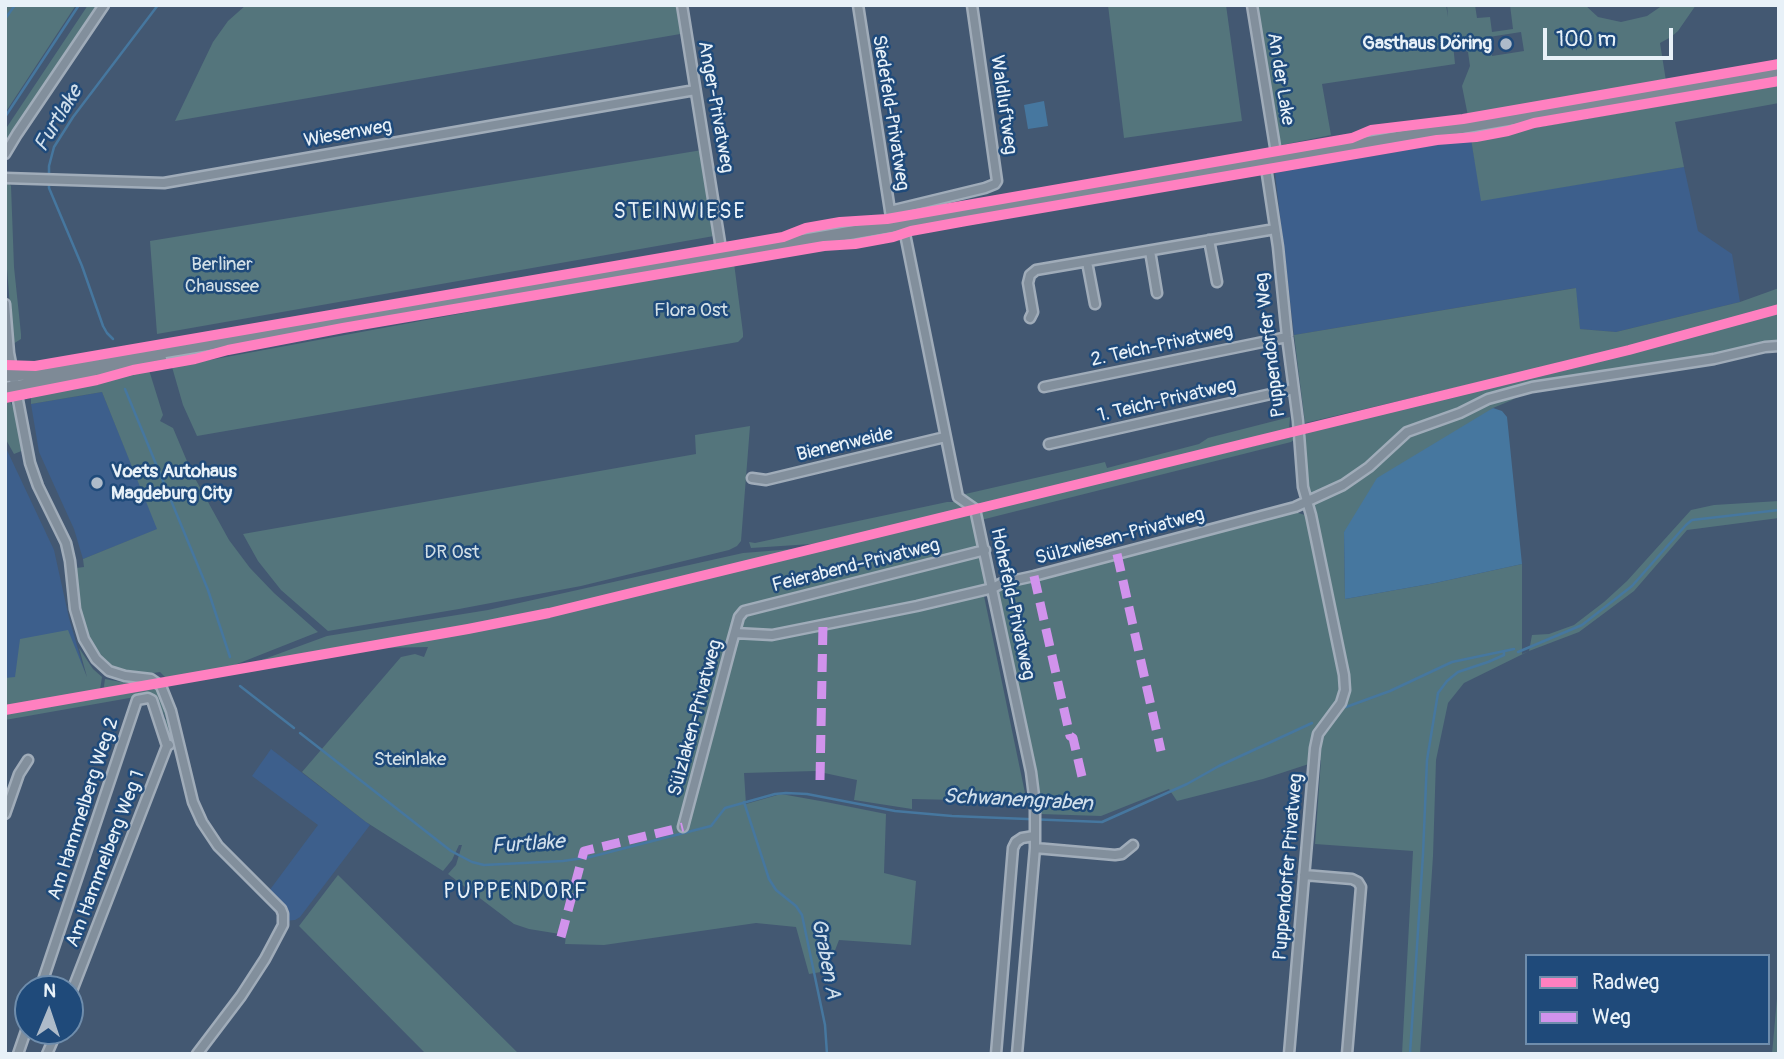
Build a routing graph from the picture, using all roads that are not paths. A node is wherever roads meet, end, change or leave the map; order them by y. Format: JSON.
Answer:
{"nodes":[{"id":1,"x":104,"y":5,"type":"edge"},
{"id":2,"x":682,"y":5,"type":"edge"},
{"id":3,"x":858,"y":5,"type":"edge"},
{"id":4,"x":972,"y":5,"type":"edge"},
{"id":5,"x":1252,"y":5,"type":"edge"},
{"id":6,"x":1779,"y":72,"type":"edge"},
{"id":7,"x":695,"y":90,"type":"junction"},
{"id":8,"x":5,"y":154,"type":"edge"},
{"id":9,"x":1271,"y":160,"type":"junction"},
{"id":10,"x":5,"y":178,"type":"edge"},
{"id":11,"x":890,"y":211,"type":"junction"},
{"id":12,"x":898,"y":224,"type":"junction"},
{"id":13,"x":1275,"y":229,"type":"junction"},
{"id":14,"x":1209,"y":240,"type":"junction"},
{"id":15,"x":1150,"y":251,"type":"junction"},
{"id":16,"x":722,"y":255,"type":"junction"},
{"id":17,"x":1087,"y":262,"type":"junction"},
{"id":18,"x":1217,"y":282,"type":"dead end"},
{"id":19,"x":1157,"y":293,"type":"dead end"},
{"id":20,"x":5,"y":304,"type":"edge"},
{"id":21,"x":1095,"y":304,"type":"dead end"},
{"id":22,"x":1030,"y":318,"type":"dead end"},
{"id":23,"x":1287,"y":337,"type":"junction"},
{"id":24,"x":227,"y":340,"type":"junction"},
{"id":25,"x":1779,"y":346,"type":"edge"},
{"id":26,"x":9,"y":374,"type":"edge"},
{"id":27,"x":1044,"y":387,"type":"dead end"},
{"id":28,"x":10,"y":388,"type":"edge"},
{"id":29,"x":1293,"y":389,"type":"junction"},
{"id":30,"x":945,"y":437,"type":"junction"},
{"id":31,"x":1049,"y":444,"type":"dead end"},
{"id":32,"x":752,"y":478,"type":"dead end"},
{"id":33,"x":1306,"y":501,"type":"junction"},
{"id":34,"x":985,"y":550,"type":"junction"},
{"id":35,"x":993,"y":588,"type":"junction"},
{"id":36,"x":739,"y":617,"type":"joint"},
{"id":37,"x":735,"y":633,"type":"junction"},
{"id":38,"x":1345,"y":690,"type":"joint"},
{"id":39,"x":179,"y":743,"type":"junction"},
{"id":40,"x":167,"y":746,"type":"junction"},
{"id":41,"x":28,"y":760,"type":"dead end"},
{"id":42,"x":5,"y":814,"type":"edge"},
{"id":43,"x":683,"y":827,"type":"dead end"},
{"id":44,"x":1035,"y":832,"type":"junction"},
{"id":45,"x":1133,"y":845,"type":"dead end"},
{"id":46,"x":1035,"y":848,"type":"junction"},
{"id":47,"x":1304,"y":875,"type":"junction"},
{"id":48,"x":45,"y":975,"type":"edge"},
{"id":49,"x":78,"y":975,"type":"edge"},
{"id":50,"x":197,"y":1054,"type":"edge"},
{"id":51,"x":996,"y":1054,"type":"edge"},
{"id":52,"x":1017,"y":1054,"type":"edge"},
{"id":53,"x":1289,"y":1054,"type":"edge"},
{"id":54,"x":1347,"y":1054,"type":"edge"}],
"edges":[{"from":1,"to":8,"type":"street"},
{"from":2,"to":7,"type":"street","name":"Anger-Privatweg"},
{"from":3,"to":11,"type":"street","name":"Siedefeld-Privatweg"},
{"from":4,"to":11,"type":"street","name":"Waldluftweg"},
{"from":5,"to":9,"type":"street","name":"An der Lake"},
{"from":6,"to":9,"type":"main road"},
{"from":7,"to":10,"type":"street","name":"Wiesenweg"},
{"from":7,"to":16,"type":"street","name":"Anger-Privatweg"},
{"from":9,"to":12,"type":"main road"},
{"from":9,"to":13,"type":"street","name":"Puppendorfer Weg"},
{"from":11,"to":12,"type":"street","name":"Siedefeld-Privatweg"},
{"from":12,"to":16,"type":"main road"},
{"from":12,"to":30,"type":"street","name":"Hohefeld-Privatweg"},
{"from":13,"to":14,"type":"street"},
{"from":13,"to":23,"type":"street","name":"Puppendorfer Weg"},
{"from":14,"to":15,"type":"street"},
{"from":14,"to":18,"type":"street"},
{"from":15,"to":17,"type":"street"},
{"from":15,"to":19,"type":"street"},
{"from":16,"to":24,"type":"main road"},
{"from":17,"to":21,"type":"street"},
{"from":17,"to":22,"type":"street"},
{"from":20,"to":26,"type":"street"},
{"from":23,"to":27,"type":"street","name":"2. Teich-Privatweg"},
{"from":23,"to":29,"type":"street","name":"Puppendorfer Weg"},
{"from":24,"to":26,"type":"main road"},
{"from":24,"to":28,"type":"main road"},
{"from":25,"to":33,"type":"street","name":"Sülzwiesen-Privatweg"},
{"from":26,"to":28,"type":"street"},
{"from":28,"to":39,"type":"street"},
{"from":29,"to":31,"type":"street","name":"1. Teich-Privatweg"},
{"from":29,"to":33,"type":"street","name":"Puppendorfer Weg"},
{"from":30,"to":32,"type":"street","name":"Bienenweide"},
{"from":30,"to":34,"type":"street","name":"Hohefeld-Privatweg"},
{"from":33,"to":35,"type":"street","name":"Sülzwiesen-Privatweg"},
{"from":33,"to":38,"type":"street","name":"Puppendorfer Weg"},
{"from":34,"to":35,"type":"street","name":"Hohefeld-Privatweg"},
{"from":34,"to":36,"type":"street","name":"Feierabend-Privatweg"},
{"from":35,"to":37,"type":"street","name":"Sülzwiesen-Privatweg"},
{"from":35,"to":44,"type":"street","name":"Hohefeld-Privatweg"},
{"from":36,"to":37,"type":"street","name":"Sülzlaken-Privatweg"},
{"from":37,"to":43,"type":"street","name":"Sülzlaken-Privatweg"},
{"from":38,"to":47,"type":"street","name":"Puppendorfer Privatweg"},
{"from":39,"to":40,"type":"street"},
{"from":39,"to":50,"type":"street"},
{"from":40,"to":48,"type":"street","name":"Am Hammelberg Weg 2"},
{"from":40,"to":49,"type":"street","name":"Am Hammelberg Weg 1"},
{"from":41,"to":42,"type":"street"},
{"from":44,"to":46,"type":"street","name":"Hohefeld-Privatweg"},
{"from":44,"to":51,"type":"street"},
{"from":45,"to":46,"type":"street"},
{"from":46,"to":52,"type":"street","name":"Hohefeld-Privatweg"},
{"from":47,"to":53,"type":"street","name":"Puppendorfer Privatweg"},
{"from":47,"to":54,"type":"street"}]}
